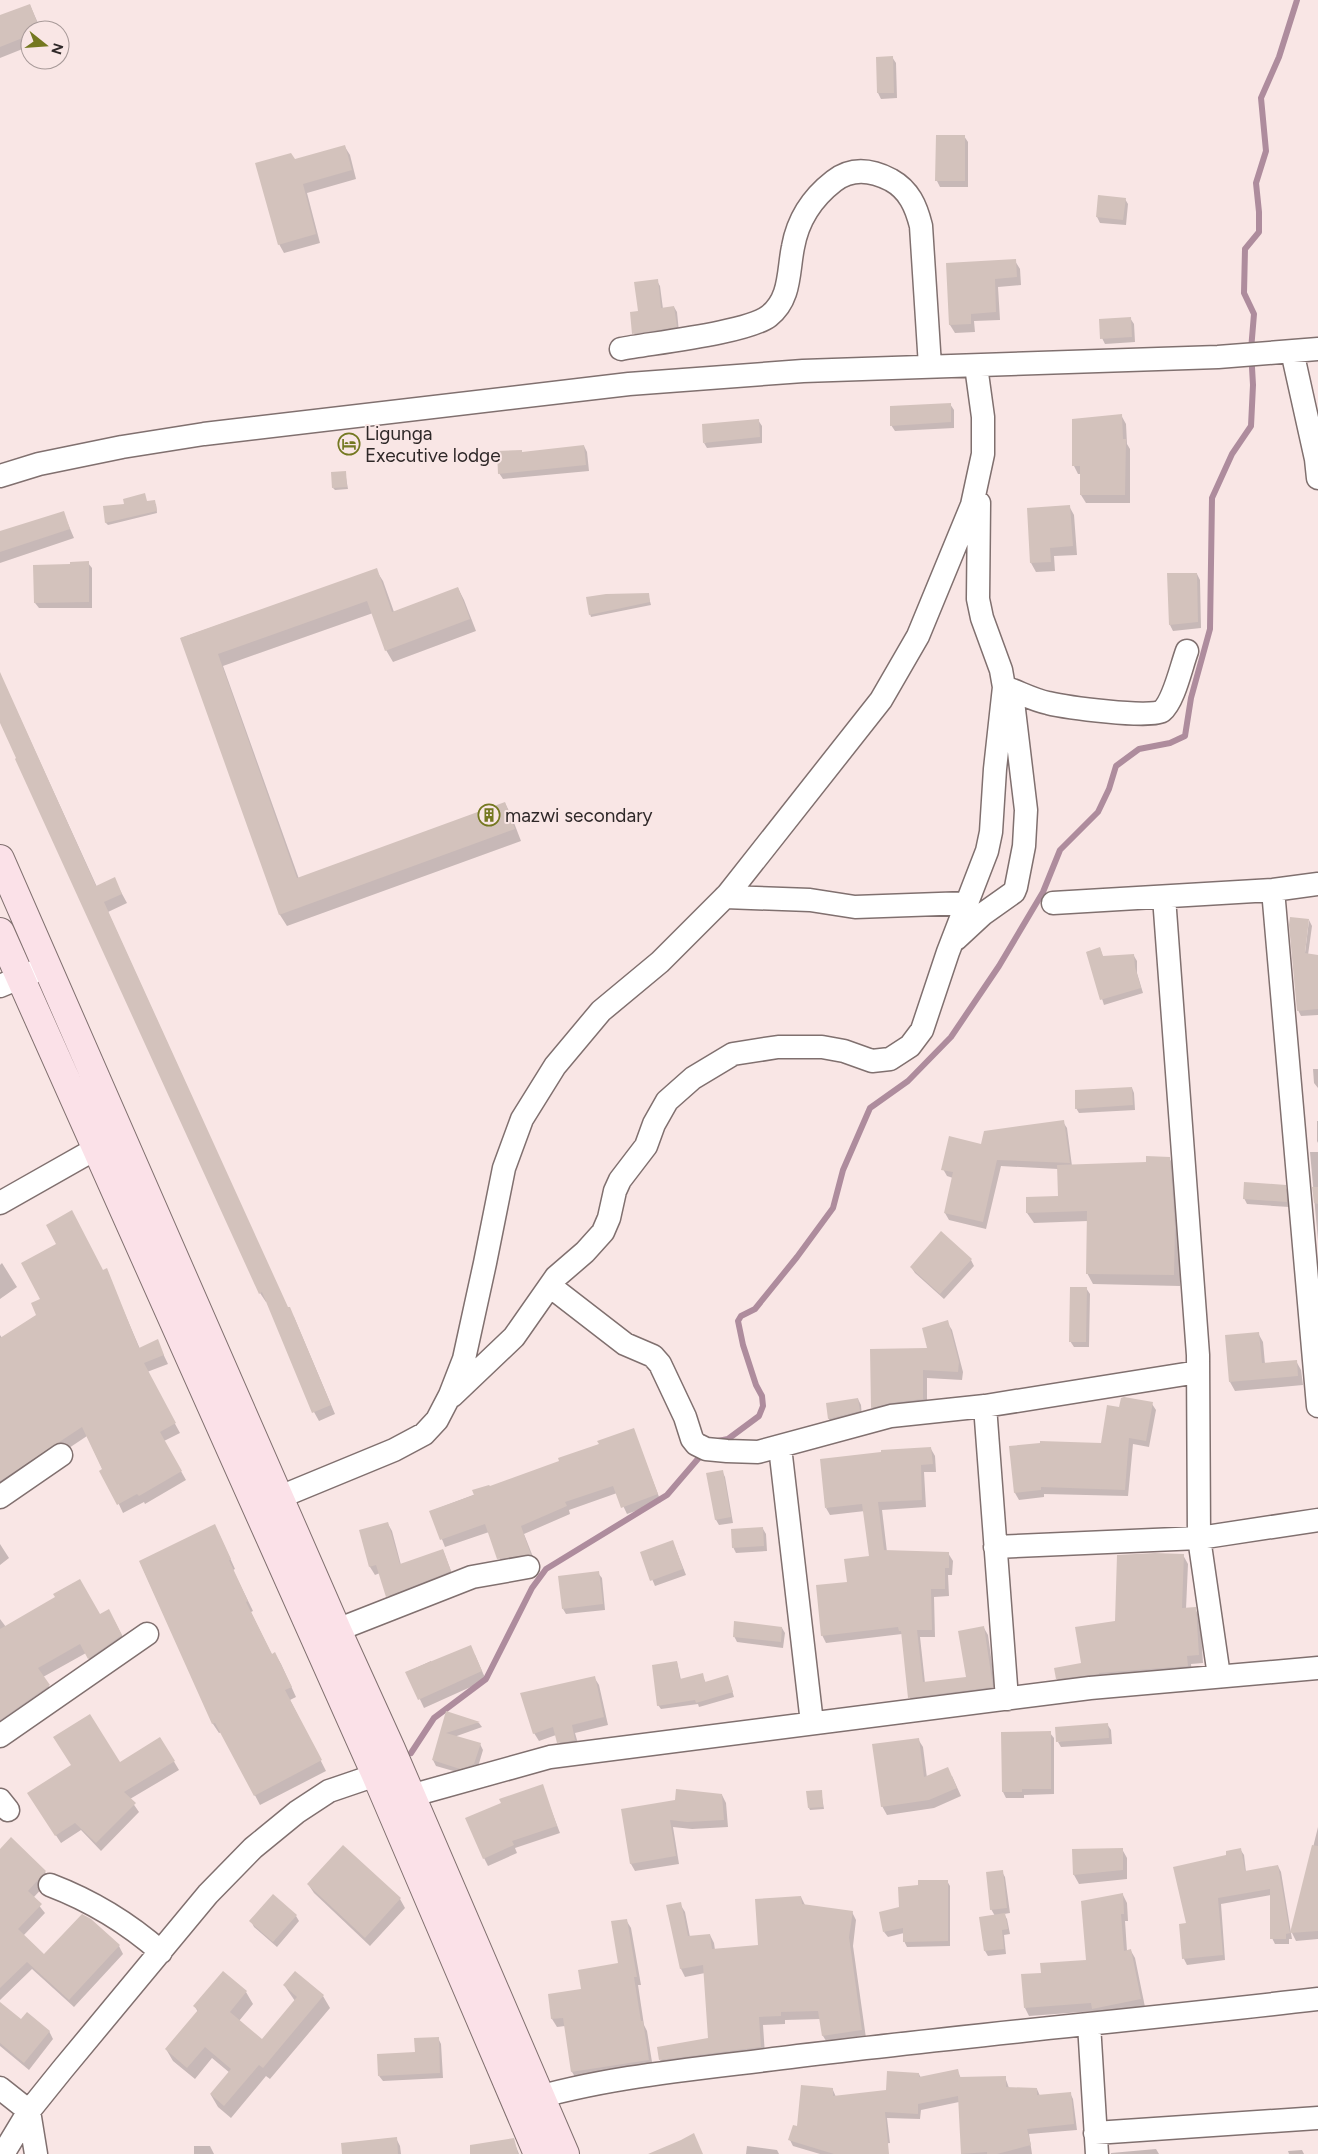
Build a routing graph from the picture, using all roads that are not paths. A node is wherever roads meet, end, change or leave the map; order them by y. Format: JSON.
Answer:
{"nodes":[{"id":1,"x":621,"y":349,"type":"dead end"},
{"id":2,"x":1318,"y":349,"type":"edge"},
{"id":3,"x":1292,"y":351,"type":"junction"},
{"id":4,"x":930,"y":366,"type":"junction"},
{"id":5,"x":976,"y":366,"type":"junction"},
{"id":6,"x":0,"y":476,"type":"edge"},
{"id":7,"x":979,"y":477,"type":"junction"},
{"id":8,"x":1318,"y":478,"type":"edge"},
{"id":9,"x":1187,"y":651,"type":"dead end"},
{"id":10,"x":1008,"y":688,"type":"junction"},
{"id":11,"x":0,"y":859,"type":"edge"},
{"id":12,"x":1318,"y":884,"type":"edge"},
{"id":13,"x":1273,"y":890,"type":"junction"},
{"id":14,"x":725,"y":897,"type":"junction"},
{"id":15,"x":1164,"y":897,"type":"junction"},
{"id":16,"x":967,"y":903,"type":"junction"},
{"id":17,"x":1053,"y":903,"type":"dead end"},
{"id":18,"x":0,"y":932,"type":"edge"},
{"id":19,"x":952,"y":942,"type":"junction"},
{"id":20,"x":48,"y":966,"type":"junction"},
{"id":21,"x":10,"y":982,"type":"edge"},
{"id":22,"x":97,"y":1148,"type":"junction"},
{"id":23,"x":0,"y":1202,"type":"edge"},
{"id":24,"x":550,"y":1286,"type":"junction"},
{"id":25,"x":1198,"y":1372,"type":"junction"},
{"id":26,"x":445,"y":1403,"type":"junction"},
{"id":27,"x":985,"y":1406,"type":"junction"},
{"id":28,"x":1318,"y":1406,"type":"edge"},
{"id":29,"x":780,"y":1447,"type":"junction"},
{"id":30,"x":61,"y":1455,"type":"dead end"},
{"id":31,"x":0,"y":1497,"type":"edge"},
{"id":32,"x":280,"y":1497,"type":"junction"},
{"id":33,"x":1318,"y":1520,"type":"edge"},
{"id":34,"x":1199,"y":1538,"type":"junction"},
{"id":35,"x":996,"y":1547,"type":"junction"},
{"id":36,"x":528,"y":1567,"type":"dead end"},
{"id":37,"x":337,"y":1630,"type":"junction"},
{"id":38,"x":147,"y":1634,"type":"dead end"},
{"id":39,"x":1318,"y":1668,"type":"edge"},
{"id":40,"x":1219,"y":1676,"type":"junction"},
{"id":41,"x":1007,"y":1699,"type":"junction"},
{"id":42,"x":812,"y":1723,"type":"junction"},
{"id":43,"x":0,"y":1736,"type":"edge"},
{"id":44,"x":376,"y":1775,"type":"junction"},
{"id":45,"x":410,"y":1796,"type":"junction"},
{"id":46,"x":50,"y":1885,"type":"dead end"},
{"id":47,"x":161,"y":1952,"type":"junction"},
{"id":48,"x":1318,"y":2000,"type":"edge"},
{"id":49,"x":1089,"y":2024,"type":"junction"},
{"id":50,"x":0,"y":2088,"type":"edge"},
{"id":51,"x":528,"y":2100,"type":"junction"},
{"id":52,"x":29,"y":2111,"type":"junction"},
{"id":53,"x":1318,"y":2118,"type":"edge"},
{"id":54,"x":1096,"y":2143,"type":"edge"},
{"id":55,"x":3,"y":2154,"type":"edge"},
{"id":56,"x":36,"y":2154,"type":"edge"},
{"id":57,"x":538,"y":2154,"type":"edge"},
{"id":58,"x":565,"y":2154,"type":"edge"}],
"edges":[{"from":1,"to":4,"type":"street"},
{"from":2,"to":3,"type":"street"},
{"from":3,"to":5,"type":"street"},
{"from":3,"to":8,"type":"street"},
{"from":4,"to":5,"type":"street"},
{"from":4,"to":6,"type":"street"},
{"from":5,"to":7,"type":"street"},
{"from":7,"to":10,"type":"street"},
{"from":7,"to":14,"type":"street"},
{"from":9,"to":10,"type":"street"},
{"from":10,"to":16,"type":"street"},
{"from":10,"to":19,"type":"street"},
{"from":11,"to":20,"type":"main road"},
{"from":12,"to":13,"type":"street"},
{"from":13,"to":15,"type":"street"},
{"from":13,"to":28,"type":"street"},
{"from":14,"to":16,"type":"street"},
{"from":14,"to":26,"type":"street"},
{"from":15,"to":17,"type":"street"},
{"from":15,"to":25,"type":"street"},
{"from":16,"to":19,"type":"street"},
{"from":18,"to":21,"type":"main road"},
{"from":19,"to":24,"type":"street"},
{"from":20,"to":21,"type":"street"},
{"from":20,"to":32,"type":"main road"},
{"from":21,"to":22,"type":"main road"},
{"from":22,"to":23,"type":"street"},
{"from":22,"to":44,"type":"main road"},
{"from":24,"to":26,"type":"street"},
{"from":24,"to":29,"type":"street"},
{"from":25,"to":27,"type":"street"},
{"from":25,"to":34,"type":"street"},
{"from":26,"to":32,"type":"street"},
{"from":27,"to":29,"type":"street"},
{"from":27,"to":35,"type":"street"},
{"from":29,"to":42,"type":"street"},
{"from":30,"to":31,"type":"street"},
{"from":32,"to":37,"type":"main road"},
{"from":33,"to":34,"type":"street"},
{"from":34,"to":35,"type":"street"},
{"from":34,"to":40,"type":"street"},
{"from":35,"to":41,"type":"street"},
{"from":36,"to":37,"type":"street"},
{"from":37,"to":45,"type":"main road"},
{"from":38,"to":43,"type":"street"},
{"from":39,"to":40,"type":"street"},
{"from":40,"to":41,"type":"street"},
{"from":41,"to":42,"type":"street"},
{"from":42,"to":45,"type":"street"},
{"from":44,"to":47,"type":"street"},
{"from":44,"to":51,"type":"main road"},
{"from":45,"to":51,"type":"main road"},
{"from":46,"to":47,"type":"street"},
{"from":47,"to":52,"type":"street"},
{"from":48,"to":49,"type":"street"},
{"from":49,"to":51,"type":"street"},
{"from":49,"to":54,"type":"street"},
{"from":50,"to":52,"type":"street"},
{"from":51,"to":57,"type":"main road"},
{"from":51,"to":58,"type":"main road"},
{"from":52,"to":55,"type":"street"},
{"from":52,"to":56,"type":"street"},
{"from":53,"to":54,"type":"street"}]}
